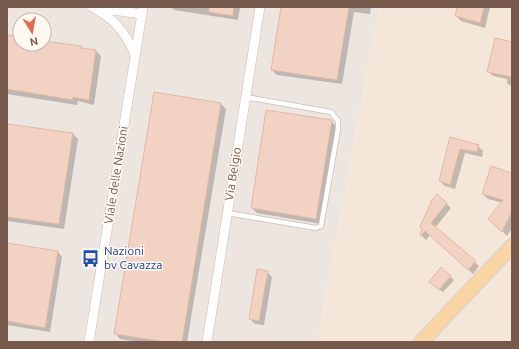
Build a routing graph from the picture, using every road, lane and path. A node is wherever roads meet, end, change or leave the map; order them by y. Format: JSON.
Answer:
{"nodes":[{"id":1,"x":92,"y":7,"type":"edge"},
{"id":2,"x":260,"y":7,"type":"edge"},
{"id":3,"x":142,"y":11,"type":"edge"},
{"id":4,"x":136,"y":54,"type":"junction"},
{"id":5,"x":245,"y":97,"type":"junction"},
{"id":6,"x":227,"y":213,"type":"junction"},
{"id":7,"x":512,"y":246,"type":"edge"},
{"id":8,"x":89,"y":342,"type":"edge"},
{"id":9,"x":206,"y":342,"type":"edge"},
{"id":10,"x":421,"y":342,"type":"edge"}],
"edges":[{"from":1,"to":3,"type":"street"},
{"from":1,"to":4,"type":"street"},
{"from":2,"to":5,"type":"street","name":"Via Belgio"},
{"from":3,"to":4,"type":"street","name":"Viale delle Nazioni"},
{"from":4,"to":8,"type":"street","name":"Viale delle Nazioni"},
{"from":5,"to":6,"type":"street","name":"Via Belgio"},
{"from":5,"to":6,"type":"lane"},
{"from":6,"to":9,"type":"street","name":"Via Belgio"},
{"from":7,"to":10,"type":"main road"}]}
